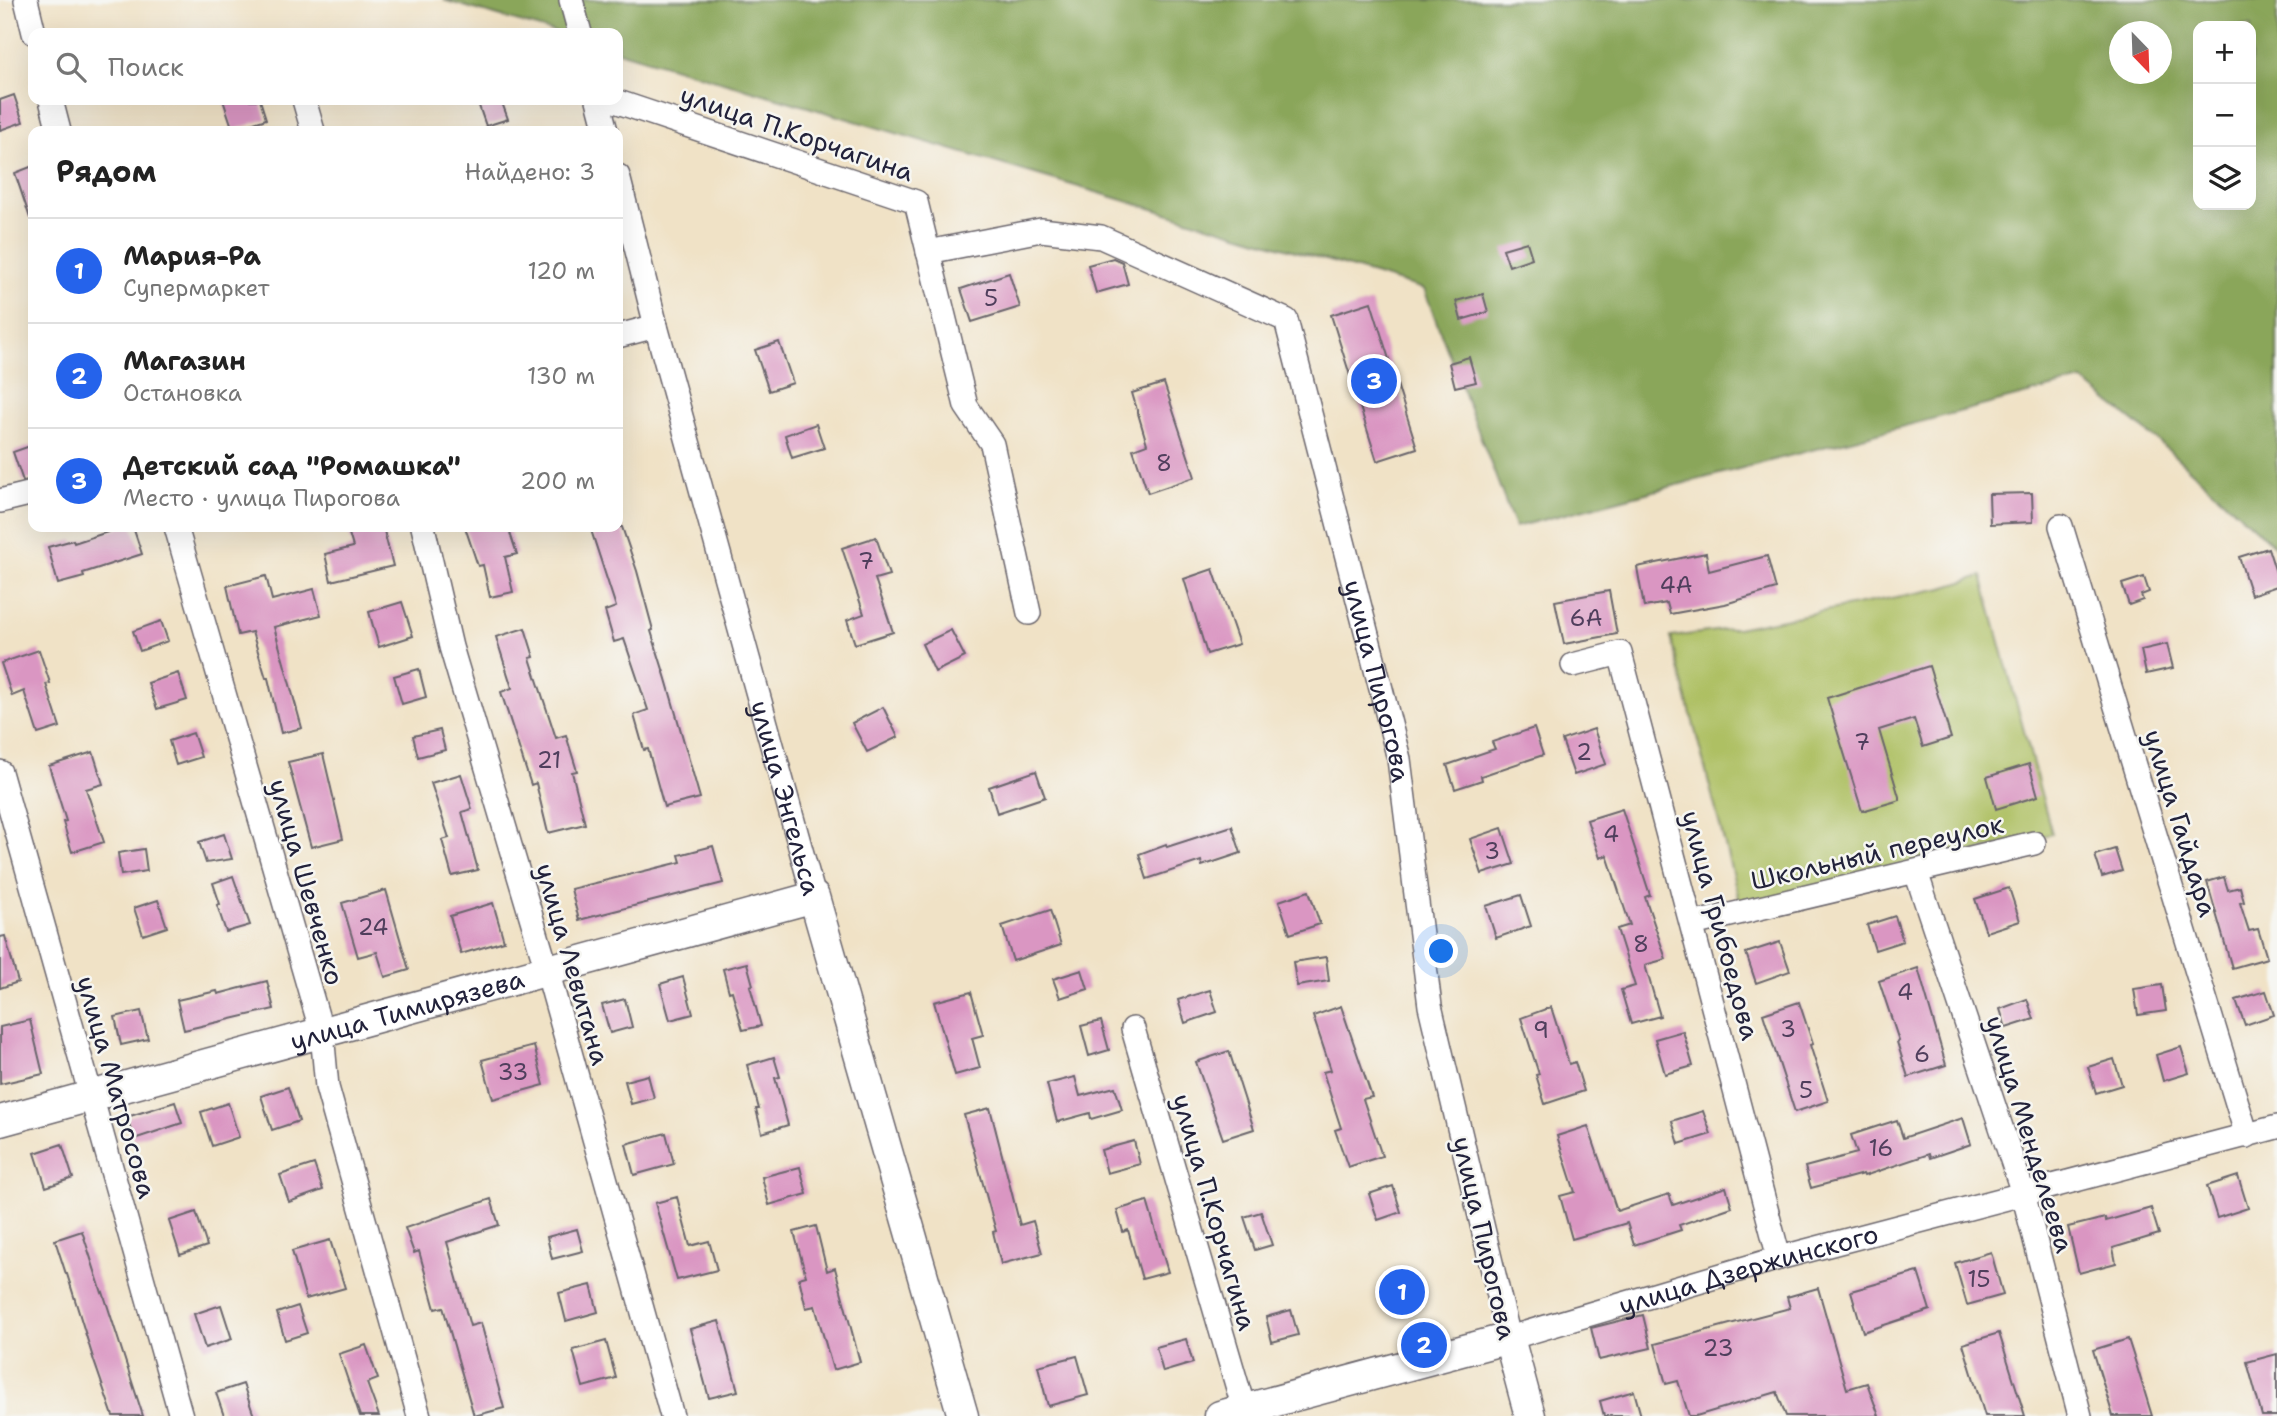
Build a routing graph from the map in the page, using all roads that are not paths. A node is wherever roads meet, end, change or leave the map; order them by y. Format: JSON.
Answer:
{"nodes":[{"id":1,"x":26,"y":0,"type":"edge"},
{"id":2,"x":571,"y":0,"type":"edge"},
{"id":3,"x":33,"y":28,"type":"edge"},
{"id":4,"x":579,"y":28,"type":"edge"},
{"id":5,"x":623,"y":104,"type":"edge"},
{"id":6,"x":52,"y":105,"type":"edge"},
{"id":7,"x":305,"y":105,"type":"edge"},
{"id":8,"x":599,"y":105,"type":"edge"},
{"id":9,"x":58,"y":126,"type":"edge"},
{"id":10,"x":312,"y":126,"type":"edge"},
{"id":11,"x":605,"y":126,"type":"edge"},
{"id":12,"x":623,"y":196,"type":"edge"},
{"id":13,"x":928,"y":252,"type":"junction"},
{"id":14,"x":656,"y":327,"type":"junction"},
{"id":15,"x":623,"y":335,"type":"edge"},
{"id":16,"x":28,"y":494,"type":"edge"},
{"id":17,"x":0,"y":501,"type":"edge"},
{"id":18,"x":2061,"y":526,"type":"dead end"},
{"id":19,"x":177,"y":532,"type":"edge"},
{"id":20,"x":424,"y":532,"type":"edge"},
{"id":21,"x":1029,"y":613,"type":"dead end"},
{"id":22,"x":1573,"y":665,"type":"dead end"},
{"id":23,"x":0,"y":772,"type":"edge"},
{"id":24,"x":2034,"y":843,"type":"dead end"},
{"id":25,"x":1916,"y":872,"type":"junction"},
{"id":26,"x":814,"y":897,"type":"junction"},
{"id":27,"x":1692,"y":924,"type":"junction"},
{"id":28,"x":547,"y":970,"type":"junction"},
{"id":29,"x":1133,"y":1030,"type":"dead end"},
{"id":30,"x":322,"y":1032,"type":"junction"},
{"id":31,"x":91,"y":1096,"type":"junction"},
{"id":32,"x":0,"y":1121,"type":"edge"},
{"id":33,"x":2277,"y":1127,"type":"edge"},
{"id":34,"x":2247,"y":1136,"type":"junction"},
{"id":35,"x":2023,"y":1193,"type":"junction"},
{"id":36,"x":1779,"y":1258,"type":"junction"},
{"id":37,"x":1509,"y":1338,"type":"junction"},
{"id":38,"x":1232,"y":1413,"type":"edge"},
{"id":39,"x":181,"y":1416,"type":"edge"},
{"id":40,"x":419,"y":1416,"type":"edge"},
{"id":41,"x":671,"y":1416,"type":"edge"},
{"id":42,"x":962,"y":1416,"type":"edge"},
{"id":43,"x":1530,"y":1416,"type":"edge"},
{"id":44,"x":2080,"y":1416,"type":"edge"}],
"edges":[{"from":1,"to":3,"type":"street"},
{"from":2,"to":4,"type":"street"},
{"from":5,"to":13,"type":"street","name":"улица П.Корчагина"},
{"from":6,"to":9,"type":"street"},
{"from":7,"to":10,"type":"street"},
{"from":8,"to":11,"type":"street"},
{"from":12,"to":14,"type":"street","name":"улица Энгельса"},
{"from":13,"to":21,"type":"street","name":"улица П.Корчагина"},
{"from":13,"to":37,"type":"street","name":"улица Пирогова"},
{"from":14,"to":15,"type":"street"},
{"from":14,"to":26,"type":"street","name":"улица Энгельса"},
{"from":16,"to":17,"type":"street"},
{"from":18,"to":34,"type":"street","name":"улица Гайдара"},
{"from":19,"to":30,"type":"street","name":"улица Шевченко"},
{"from":20,"to":28,"type":"street","name":"улица Левитана"},
{"from":22,"to":27,"type":"street","name":"улица Грибоедова"},
{"from":23,"to":31,"type":"street","name":"улица Матросова"},
{"from":24,"to":25,"type":"street","name":"Школьный переулок"},
{"from":25,"to":27,"type":"street","name":"Школьный переулок"},
{"from":25,"to":35,"type":"street","name":"улица Менделеева"},
{"from":26,"to":28,"type":"street","name":"улица Тимирязева"},
{"from":26,"to":42,"type":"street","name":"улица Энгельса"},
{"from":27,"to":36,"type":"street","name":"улица Грибоедова"},
{"from":28,"to":30,"type":"street","name":"улица Тимирязева"},
{"from":28,"to":41,"type":"street","name":"улица Левитана"},
{"from":29,"to":38,"type":"street","name":"улица П.Корчагина"},
{"from":30,"to":31,"type":"street","name":"улица Тимирязева"},
{"from":30,"to":40,"type":"street","name":"улица Шевченко"},
{"from":31,"to":32,"type":"street","name":"улица Тимирязева"},
{"from":31,"to":39,"type":"street","name":"улица Матросова"},
{"from":33,"to":34,"type":"street","name":"улица Дзержинского"},
{"from":34,"to":35,"type":"street","name":"улица Дзержинского"},
{"from":35,"to":36,"type":"street","name":"улица Дзержинского"},
{"from":35,"to":44,"type":"street","name":"улица Менделеева"},
{"from":36,"to":37,"type":"street","name":"улица Дзержинского"},
{"from":37,"to":38,"type":"street","name":"улица Дзержинского"},
{"from":37,"to":43,"type":"street","name":"улица Пирогова"}]}
